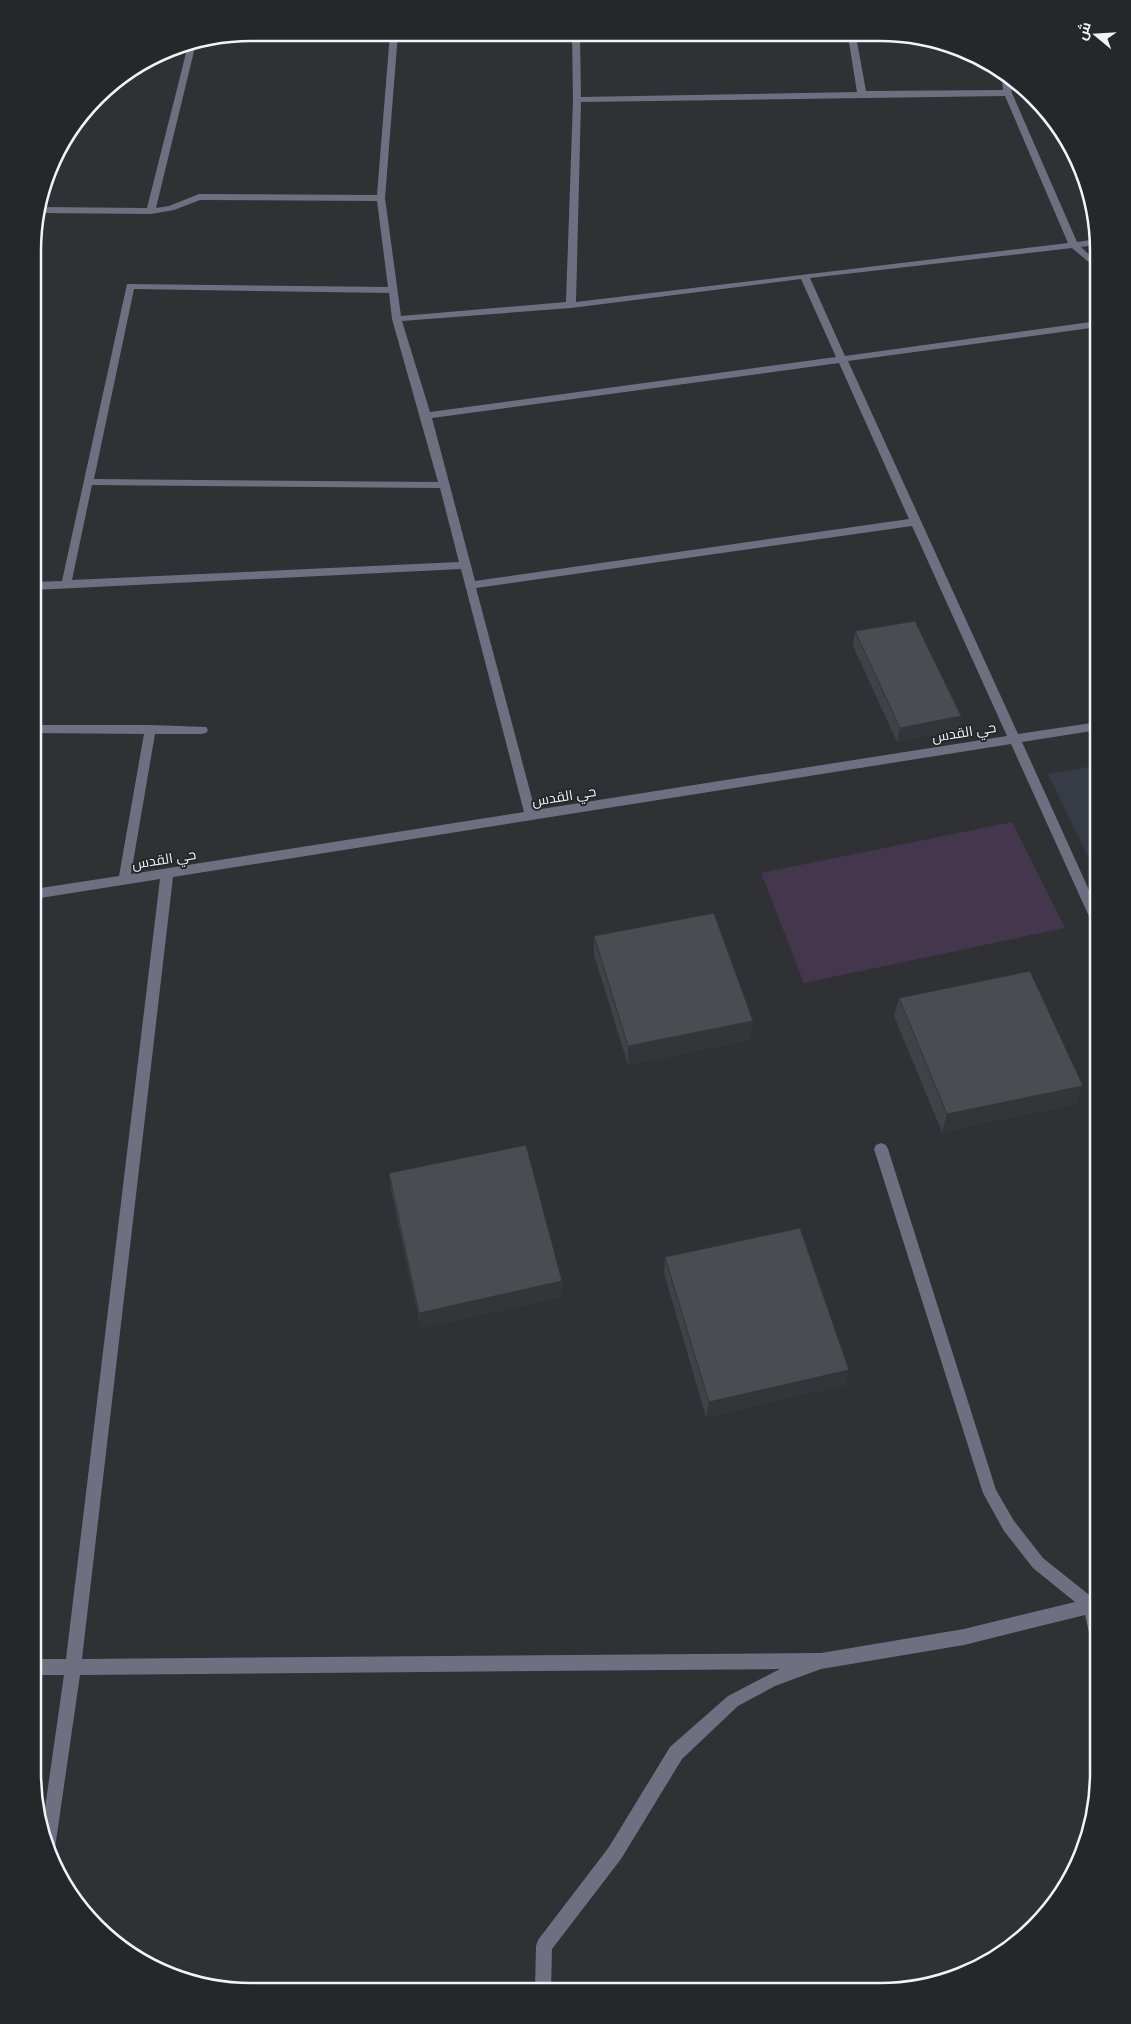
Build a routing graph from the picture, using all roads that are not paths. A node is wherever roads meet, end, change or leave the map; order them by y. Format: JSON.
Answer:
{"nodes":[{"id":1,"x":393,"y":41,"type":"edge"},
{"id":2,"x":576,"y":41,"type":"edge"},
{"id":3,"x":853,"y":41,"type":"edge"},
{"id":4,"x":191,"y":50,"type":"edge"},
{"id":5,"x":1006,"y":84,"type":"edge"},
{"id":6,"x":1008,"y":93,"type":"junction"},
{"id":7,"x":862,"y":94,"type":"junction"},
{"id":8,"x":577,"y":100,"type":"junction"},
{"id":9,"x":381,"y":198,"type":"junction"},
{"id":10,"x":45,"y":210,"type":"edge"},
{"id":11,"x":151,"y":212,"type":"junction"},
{"id":12,"x":1089,"y":243,"type":"edge"},
{"id":13,"x":1074,"y":246,"type":"junction"},
{"id":14,"x":1090,"y":259,"type":"edge"},
{"id":15,"x":804,"y":276,"type":"junction"},
{"id":16,"x":393,"y":290,"type":"junction"},
{"id":17,"x":571,"y":305,"type":"junction"},
{"id":18,"x":397,"y":319,"type":"junction"},
{"id":19,"x":1090,"y":325,"type":"edge"},
{"id":20,"x":842,"y":359,"type":"junction"},
{"id":21,"x":426,"y":416,"type":"junction"},
{"id":22,"x":89,"y":482,"type":"junction"},
{"id":23,"x":444,"y":485,"type":"junction"},
{"id":24,"x":916,"y":522,"type":"junction"},
{"id":25,"x":466,"y":565,"type":"junction"},
{"id":26,"x":66,"y":585,"type":"junction"},
{"id":27,"x":470,"y":585,"type":"junction"},
{"id":28,"x":41,"y":586,"type":"edge"},
{"id":29,"x":1090,"y":727,"type":"edge"},
{"id":30,"x":41,"y":729,"type":"edge"},
{"id":31,"x":150,"y":729,"type":"junction"},
{"id":32,"x":202,"y":730,"type":"dead end"},
{"id":33,"x":1015,"y":740,"type":"junction"},
{"id":34,"x":531,"y":816,"type":"junction"},
{"id":35,"x":167,"y":874,"type":"junction"},
{"id":36,"x":124,"y":880,"type":"junction"},
{"id":37,"x":41,"y":893,"type":"edge"},
{"id":38,"x":1090,"y":905,"type":"edge"},
{"id":39,"x":881,"y":1149,"type":"dead end"},
{"id":40,"x":1090,"y":1601,"type":"edge"},
{"id":41,"x":1090,"y":1606,"type":"edge"},
{"id":42,"x":821,"y":1661,"type":"junction"},
{"id":43,"x":41,"y":1667,"type":"edge"},
{"id":44,"x":73,"y":1667,"type":"junction"},
{"id":45,"x":49,"y":1831,"type":"edge"},
{"id":46,"x":542,"y":1983,"type":"edge"}],
"edges":[{"from":1,"to":9,"type":"street"},
{"from":2,"to":8,"type":"street"},
{"from":3,"to":7,"type":"street"},
{"from":4,"to":11,"type":"street"},
{"from":5,"to":6,"type":"street"},
{"from":6,"to":7,"type":"street"},
{"from":6,"to":13,"type":"street"},
{"from":7,"to":8,"type":"street"},
{"from":8,"to":17,"type":"street"},
{"from":9,"to":11,"type":"street"},
{"from":9,"to":16,"type":"street"},
{"from":10,"to":11,"type":"street"},
{"from":12,"to":13,"type":"street"},
{"from":13,"to":14,"type":"street"},
{"from":13,"to":15,"type":"street"},
{"from":15,"to":17,"type":"street"},
{"from":15,"to":20,"type":"street"},
{"from":16,"to":18,"type":"street"},
{"from":16,"to":22,"type":"street"},
{"from":17,"to":18,"type":"street"},
{"from":18,"to":21,"type":"street"},
{"from":19,"to":20,"type":"street"},
{"from":20,"to":21,"type":"street"},
{"from":20,"to":24,"type":"street"},
{"from":21,"to":23,"type":"street"},
{"from":22,"to":23,"type":"street"},
{"from":22,"to":26,"type":"street"},
{"from":23,"to":25,"type":"street"},
{"from":24,"to":27,"type":"street"},
{"from":24,"to":33,"type":"street"},
{"from":25,"to":26,"type":"street"},
{"from":25,"to":27,"type":"street"},
{"from":26,"to":28,"type":"street"},
{"from":27,"to":34,"type":"street"},
{"from":29,"to":33,"type":"street","name":"حي القدس"},
{"from":30,"to":31,"type":"street"},
{"from":31,"to":32,"type":"street"},
{"from":31,"to":36,"type":"street"},
{"from":33,"to":34,"type":"street","name":"حي القدس"},
{"from":33,"to":38,"type":"street"},
{"from":34,"to":35,"type":"street","name":"حي القدس"},
{"from":35,"to":36,"type":"street","name":"حي القدس"},
{"from":35,"to":44,"type":"street"},
{"from":36,"to":37,"type":"street","name":"حي القدس"},
{"from":39,"to":40,"type":"street"},
{"from":41,"to":42,"type":"street"},
{"from":42,"to":44,"type":"street"},
{"from":42,"to":46,"type":"street"},
{"from":43,"to":44,"type":"street"},
{"from":44,"to":45,"type":"street"}]}
